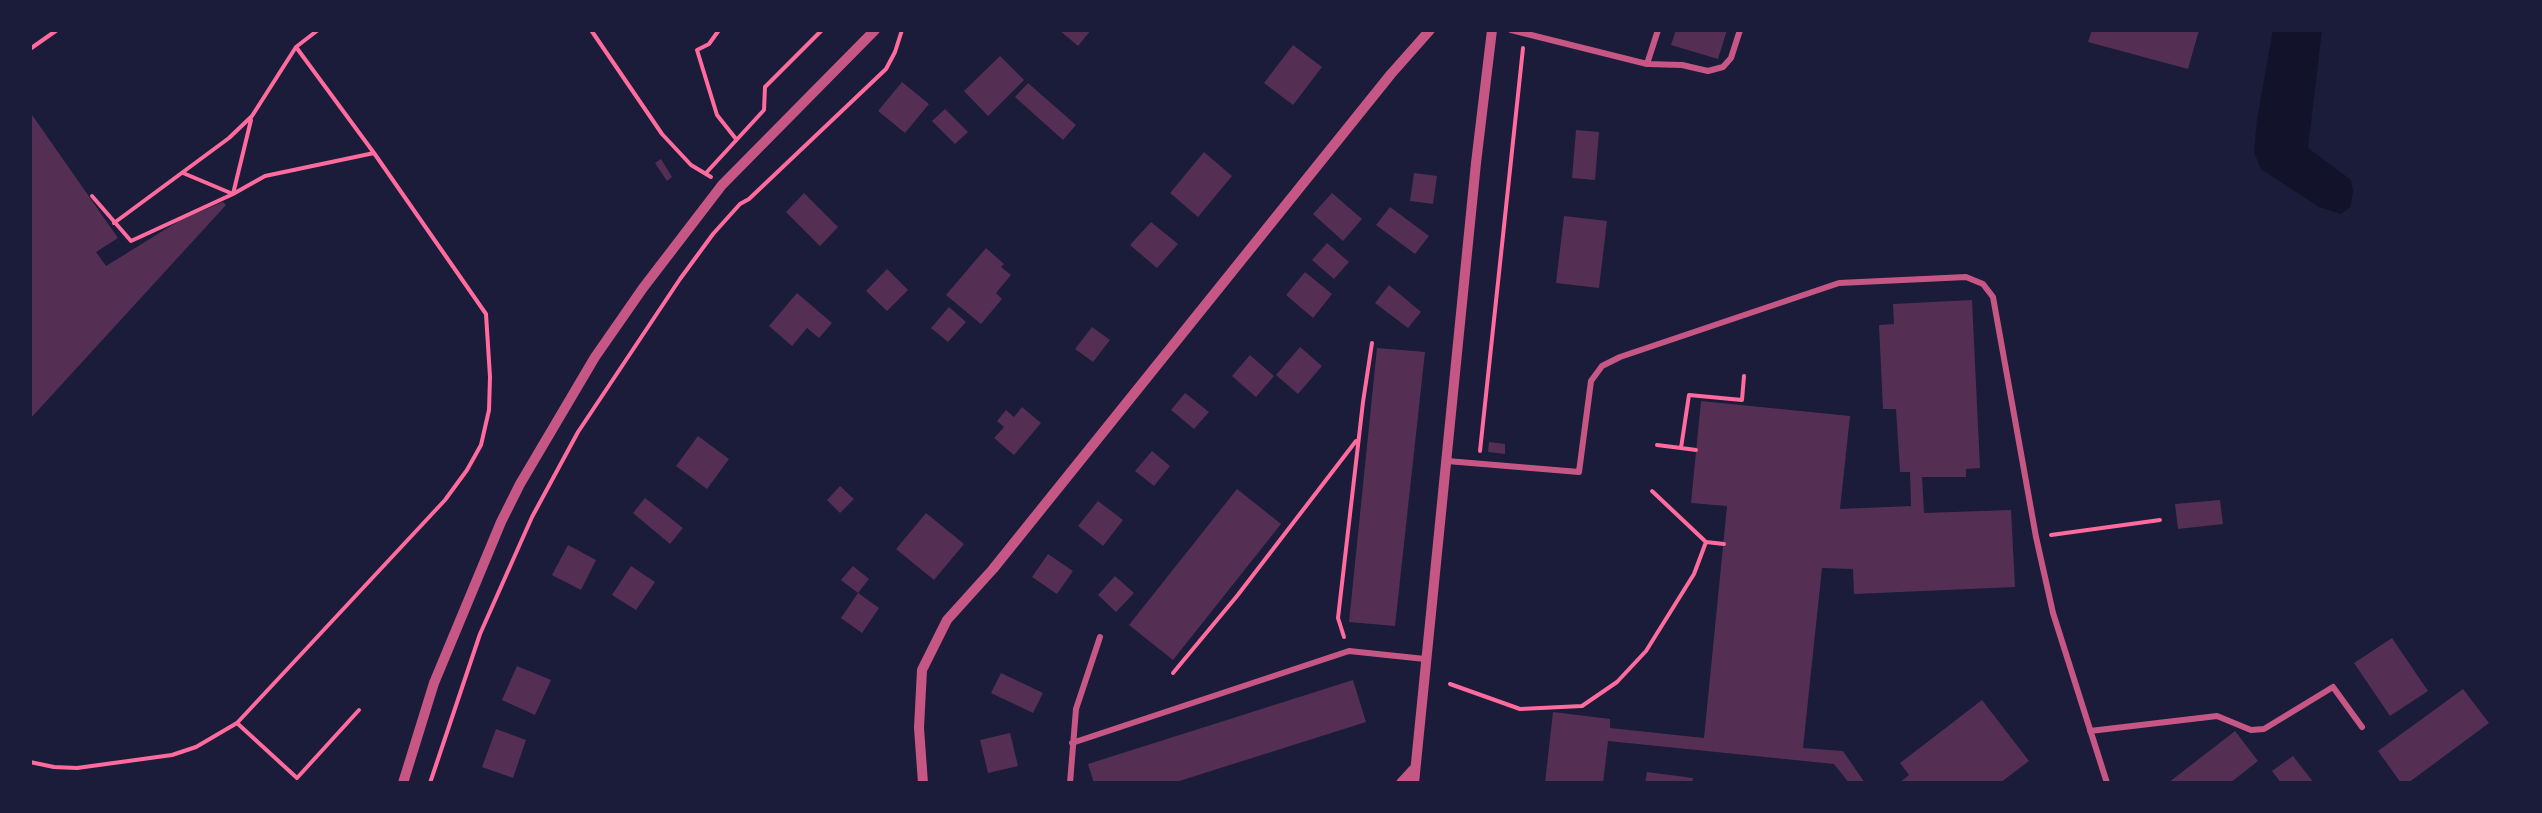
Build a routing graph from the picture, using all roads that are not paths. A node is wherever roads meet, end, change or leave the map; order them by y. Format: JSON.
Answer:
{"nodes":[{"id":1,"x":875,"y":30,"type":"edge"},
{"id":2,"x":1430,"y":30,"type":"edge"},
{"id":3,"x":1492,"y":30,"type":"edge"},
{"id":4,"x":1511,"y":30,"type":"edge"},
{"id":5,"x":1658,"y":30,"type":"edge"},
{"id":6,"x":1740,"y":30,"type":"edge"},
{"id":7,"x":1647,"y":64,"type":"junction"},
{"id":8,"x":1446,"y":460,"type":"junction"},
{"id":9,"x":1100,"y":637,"type":"dead end"},
{"id":10,"x":1426,"y":659,"type":"junction"},
{"id":11,"x":2362,"y":727,"type":"dead end"},
{"id":12,"x":2090,"y":731,"type":"junction"},
{"id":13,"x":1072,"y":743,"type":"junction"},
{"id":14,"x":1415,"y":768,"type":"junction"},
{"id":15,"x":403,"y":783,"type":"edge"},
{"id":16,"x":923,"y":783,"type":"edge"},
{"id":17,"x":1070,"y":783,"type":"edge"},
{"id":18,"x":1401,"y":783,"type":"edge"},
{"id":19,"x":1414,"y":783,"type":"edge"},
{"id":20,"x":2107,"y":783,"type":"edge"}],
"edges":[{"from":1,"to":15,"type":"street"},
{"from":2,"to":16,"type":"street"},
{"from":3,"to":8,"type":"street"},
{"from":4,"to":7,"type":"lane"},
{"from":5,"to":7,"type":"lane"},
{"from":6,"to":7,"type":"lane"},
{"from":8,"to":10,"type":"street"},
{"from":8,"to":12,"type":"lane"},
{"from":9,"to":13,"type":"lane"},
{"from":10,"to":13,"type":"lane"},
{"from":10,"to":14,"type":"street"},
{"from":11,"to":12,"type":"lane"},
{"from":12,"to":20,"type":"lane"},
{"from":13,"to":17,"type":"lane"},
{"from":14,"to":18,"type":"street"},
{"from":14,"to":19,"type":"street"}]}
